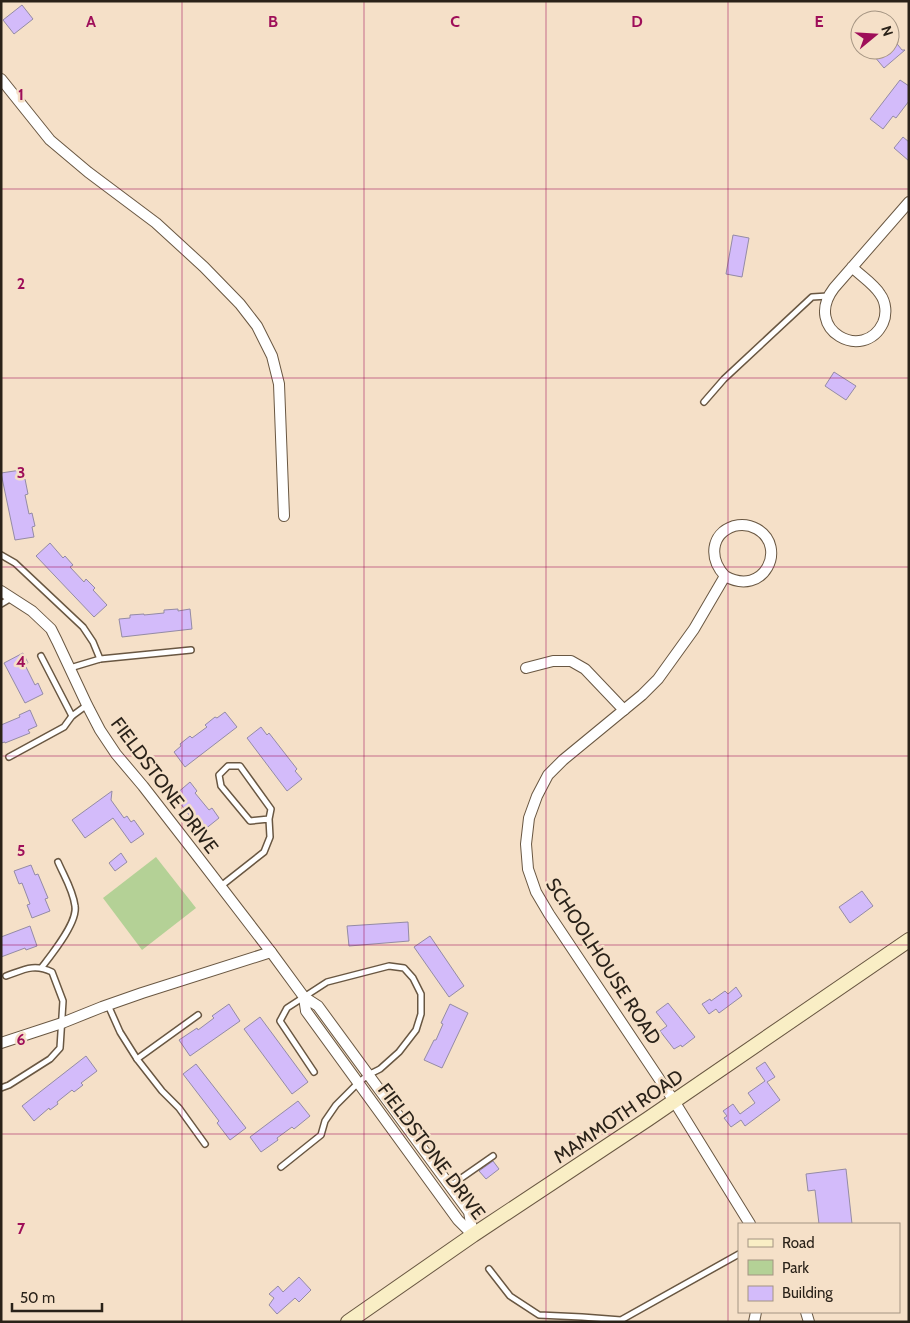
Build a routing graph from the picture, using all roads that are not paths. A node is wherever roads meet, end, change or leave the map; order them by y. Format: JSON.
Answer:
{"nodes":[{"id":1,"x":1,"y":79,"type":"edge"},
{"id":2,"x":909,"y":202,"type":"edge"},
{"id":3,"x":852,"y":267,"type":"junction"},
{"id":4,"x":828,"y":296,"type":"junction"},
{"id":5,"x":704,"y":402,"type":"dead end"},
{"id":6,"x":284,"y":516,"type":"dead end"},
{"id":7,"x":1,"y":554,"type":"edge"},
{"id":8,"x":724,"y":576,"type":"junction"},
{"id":9,"x":1,"y":591,"type":"edge"},
{"id":10,"x":12,"y":598,"type":"junction"},
{"id":11,"x":1,"y":604,"type":"edge"},
{"id":12,"x":191,"y":650,"type":"dead end"},
{"id":13,"x":41,"y":656,"type":"dead end"},
{"id":14,"x":100,"y":659,"type":"junction"},
{"id":15,"x":70,"y":668,"type":"junction"},
{"id":16,"x":526,"y":668,"type":"dead end"},
{"id":17,"x":87,"y":705,"type":"junction"},
{"id":18,"x":624,"y":710,"type":"junction"},
{"id":19,"x":72,"y":716,"type":"junction"},
{"id":20,"x":9,"y":757,"type":"dead end"},
{"id":21,"x":270,"y":819,"type":"junction"},
{"id":22,"x":58,"y":862,"type":"dead end"},
{"id":23,"x":220,"y":886,"type":"junction"},
{"id":24,"x":909,"y":940,"type":"edge"},
{"id":25,"x":271,"y":952,"type":"junction"},
{"id":26,"x":42,"y":967,"type":"junction"},
{"id":27,"x":6,"y":976,"type":"dead end"},
{"id":28,"x":304,"y":998,"type":"junction"},
{"id":29,"x":108,"y":1005,"type":"junction"},
{"id":30,"x":198,"y":1015,"type":"dead end"},
{"id":31,"x":62,"y":1024,"type":"junction"},
{"id":32,"x":1,"y":1042,"type":"edge"},
{"id":33,"x":137,"y":1059,"type":"junction"},
{"id":34,"x":314,"y":1072,"type":"dead end"},
{"id":35,"x":368,"y":1075,"type":"junction"},
{"id":36,"x":358,"y":1083,"type":"junction"},
{"id":37,"x":1,"y":1088,"type":"edge"},
{"id":38,"x":674,"y":1101,"type":"junction"},
{"id":39,"x":204,"y":1144,"type":"dead end"},
{"id":40,"x":493,"y":1156,"type":"dead end"},
{"id":41,"x":281,"y":1167,"type":"dead end"},
{"id":42,"x":450,"y":1186,"type":"junction"},
{"id":43,"x":749,"y":1223,"type":"edge"},
{"id":44,"x":473,"y":1235,"type":"junction"},
{"id":45,"x":738,"y":1255,"type":"edge"},
{"id":46,"x":489,"y":1269,"type":"dead end"},
{"id":47,"x":623,"y":1320,"type":"edge"},
{"id":48,"x":348,"y":1322,"type":"edge"}],
"edges":[{"from":1,"to":6,"type":"street"},
{"from":2,"to":3,"type":"street"},
{"from":3,"to":4,"type":"street"},
{"from":3,"to":4,"type":"street"},
{"from":4,"to":5,"type":"lane"},
{"from":7,"to":14,"type":"lane"},
{"from":8,"to":8,"type":"street"},
{"from":8,"to":18,"type":"street","name":"SCHOOLHOUSE ROAD"},
{"from":9,"to":10,"type":"street","name":"FIELDSTONE DRIVE"},
{"from":10,"to":11,"type":"lane"},
{"from":10,"to":15,"type":"street","name":"FIELDSTONE DRIVE"},
{"from":12,"to":14,"type":"lane"},
{"from":13,"to":19,"type":"lane"},
{"from":14,"to":15,"type":"lane"},
{"from":15,"to":17,"type":"street","name":"FIELDSTONE DRIVE"},
{"from":16,"to":18,"type":"street"},
{"from":17,"to":19,"type":"lane"},
{"from":17,"to":23,"type":"street","name":"FIELDSTONE DRIVE"},
{"from":18,"to":38,"type":"street","name":"SCHOOLHOUSE ROAD"},
{"from":19,"to":20,"type":"lane"},
{"from":21,"to":21,"type":"lane"},
{"from":21,"to":23,"type":"lane"},
{"from":22,"to":26,"type":"lane"},
{"from":23,"to":25,"type":"street","name":"FIELDSTONE DRIVE"},
{"from":24,"to":38,"type":"main road","name":"MAMMOTH ROAD"},
{"from":25,"to":28,"type":"street","name":"FIELDSTONE DRIVE"},
{"from":25,"to":29,"type":"street"},
{"from":26,"to":27,"type":"lane"},
{"from":26,"to":31,"type":"lane"},
{"from":28,"to":34,"type":"lane"},
{"from":28,"to":35,"type":"street","name":"FIELDSTONE DRIVE"},
{"from":28,"to":35,"type":"lane"},
{"from":28,"to":36,"type":"street","name":"FIELDSTONE DRIVE"},
{"from":29,"to":31,"type":"street"},
{"from":29,"to":33,"type":"lane"},
{"from":30,"to":33,"type":"lane"},
{"from":31,"to":32,"type":"street"},
{"from":31,"to":37,"type":"lane"},
{"from":33,"to":39,"type":"lane"},
{"from":35,"to":36,"type":"lane"},
{"from":35,"to":42,"type":"street","name":"FIELDSTONE DRIVE"},
{"from":36,"to":41,"type":"lane"},
{"from":36,"to":44,"type":"street","name":"FIELDSTONE DRIVE"},
{"from":38,"to":43,"type":"street","name":"SCHOOLHOUSE ROAD"},
{"from":38,"to":44,"type":"main road","name":"MAMMOTH ROAD"},
{"from":40,"to":42,"type":"lane"},
{"from":42,"to":44,"type":"street","name":"FIELDSTONE DRIVE"},
{"from":44,"to":48,"type":"main road","name":"MAMMOTH ROAD"},
{"from":45,"to":47,"type":"lane"},
{"from":46,"to":47,"type":"lane"}]}
